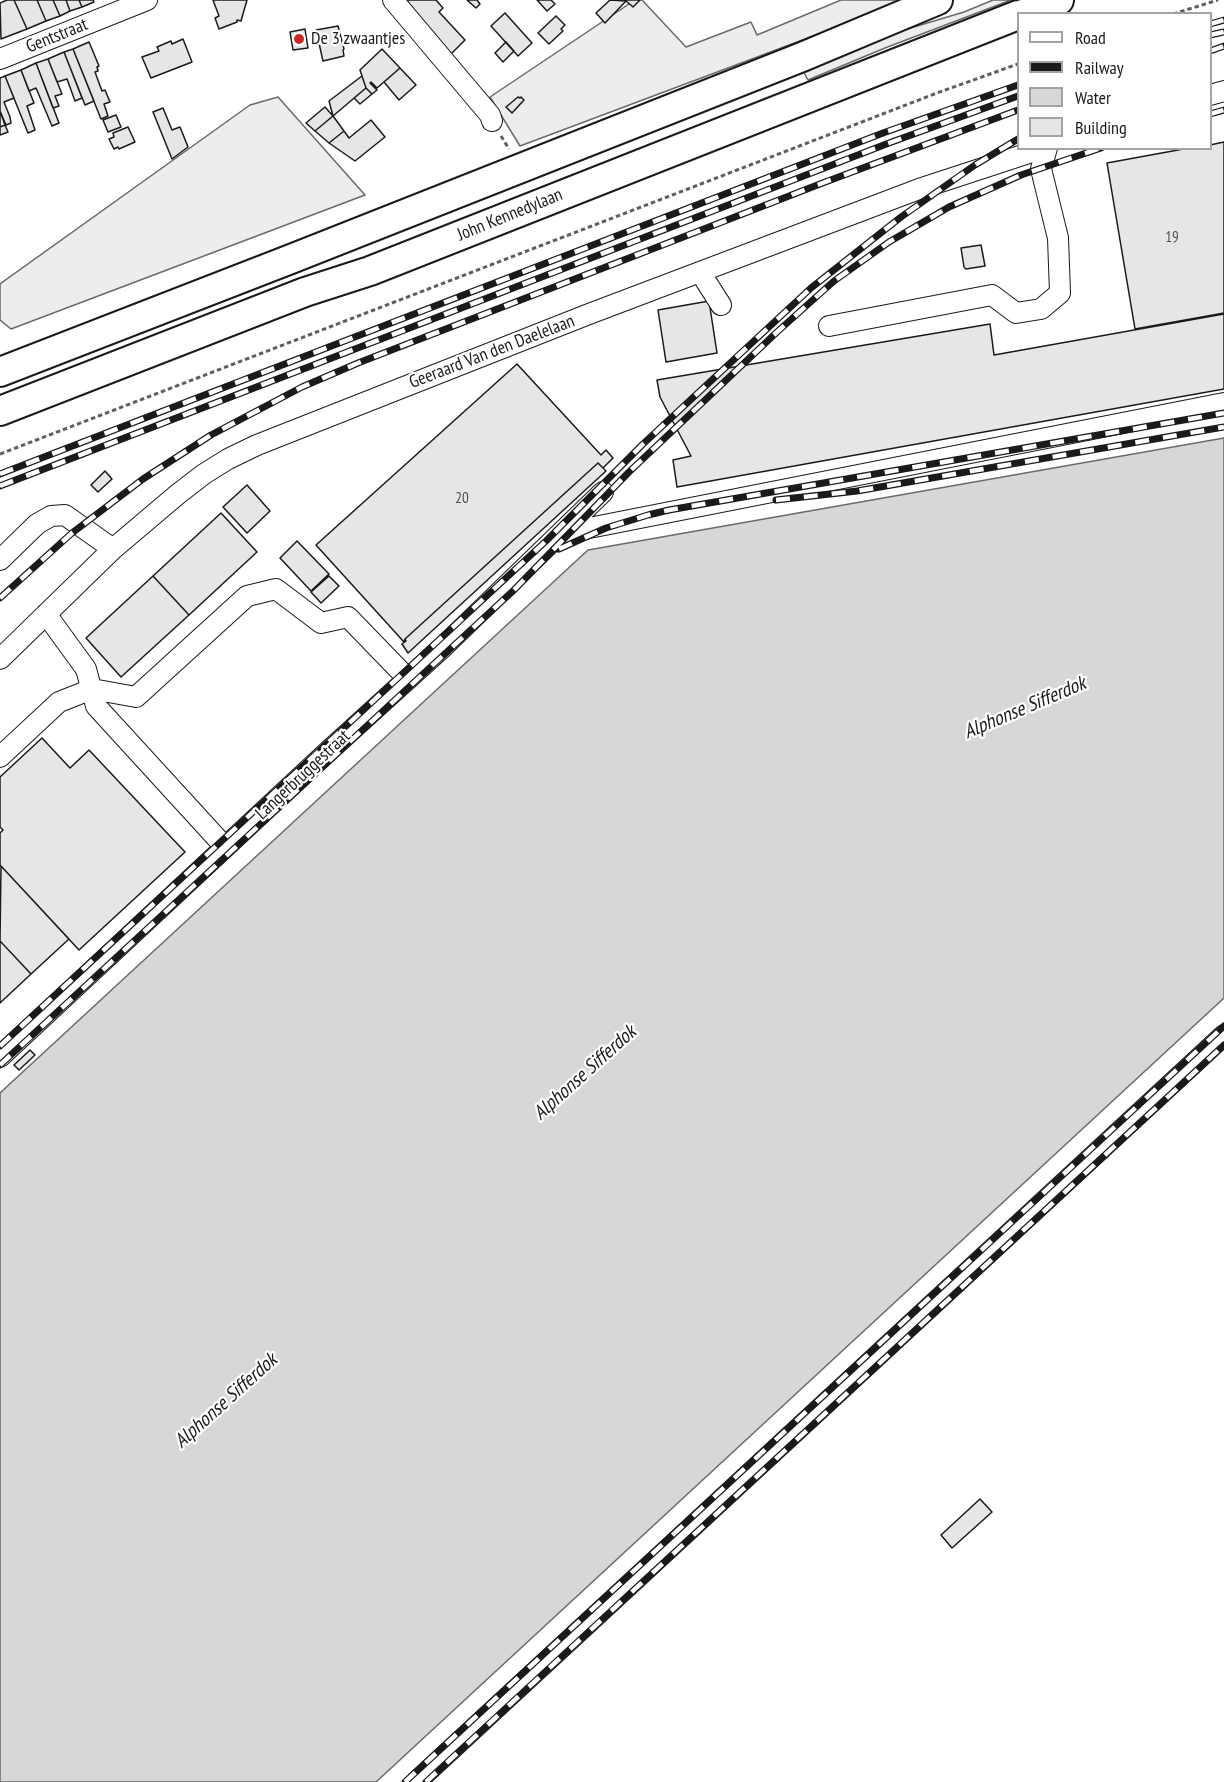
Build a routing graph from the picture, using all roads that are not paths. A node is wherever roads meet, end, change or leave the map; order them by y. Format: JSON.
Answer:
{"nodes":[{"id":1,"x":147,"y":0,"type":"edge"},
{"id":2,"x":393,"y":0,"type":"edge"},
{"id":3,"x":938,"y":0,"type":"edge"},
{"id":4,"x":1059,"y":0,"type":"edge"},
{"id":5,"x":1028,"y":12,"type":"edge"},
{"id":6,"x":1017,"y":15,"type":"edge"},
{"id":7,"x":0,"y":59,"type":"edge"},
{"id":8,"x":492,"y":121,"type":"road end"},
{"id":9,"x":1040,"y":150,"type":"edge"},
{"id":10,"x":1046,"y":150,"type":"edge"},
{"id":11,"x":700,"y":272,"type":"junction"},
{"id":12,"x":721,"y":305,"type":"dead end"},
{"id":13,"x":829,"y":326,"type":"dead end"},
{"id":14,"x":0,"y":372,"type":"edge"},
{"id":15,"x":1224,"y":403,"type":"edge"},
{"id":16,"x":0,"y":411,"type":"edge"},
{"id":17,"x":603,"y":492,"type":"dead end"},
{"id":18,"x":556,"y":537,"type":"junction"},
{"id":19,"x":112,"y":549,"type":"junction"},
{"id":20,"x":0,"y":560,"type":"edge"},
{"id":21,"x":46,"y":614,"type":"junction"},
{"id":22,"x":0,"y":660,"type":"edge"},
{"id":23,"x":408,"y":679,"type":"junction"},
{"id":24,"x":92,"y":689,"type":"junction"},
{"id":25,"x":0,"y":757,"type":"edge"},
{"id":26,"x":225,"y":847,"type":"junction"},
{"id":27,"x":1224,"y":1035,"type":"edge"},
{"id":28,"x":0,"y":1057,"type":"edge"},
{"id":29,"x":416,"y":1782,"type":"edge"}],
"edges":[{"from":1,"to":7,"type":"street","name":"Gentstraat"},
{"from":2,"to":8,"type":"street"},
{"from":3,"to":14,"type":"highway"},
{"from":4,"to":5,"type":"highway"},
{"from":6,"to":16,"type":"highway","name":"John Kennedylaan"},
{"from":9,"to":11,"type":"street","name":"Geeraard Van den Daelelaan"},
{"from":10,"to":13,"type":"street"},
{"from":11,"to":12,"type":"street"},
{"from":11,"to":19,"type":"street","name":"Geeraard Van den Daelelaan"},
{"from":15,"to":18,"type":"street"},
{"from":17,"to":18,"type":"street","name":"Langerbruggestraat"},
{"from":18,"to":23,"type":"street","name":"Langerbruggestraat"},
{"from":19,"to":20,"type":"street"},
{"from":19,"to":21,"type":"street","name":"Geeraard Van den Daelelaan"},
{"from":21,"to":22,"type":"street","name":"Geeraard Van den Daelelaan"},
{"from":21,"to":24,"type":"street"},
{"from":23,"to":24,"type":"street"},
{"from":23,"to":26,"type":"street","name":"Langerbruggestraat"},
{"from":24,"to":25,"type":"street"},
{"from":24,"to":26,"type":"street"},
{"from":26,"to":28,"type":"street","name":"Langerbruggestraat"},
{"from":27,"to":29,"type":"street"}]}
